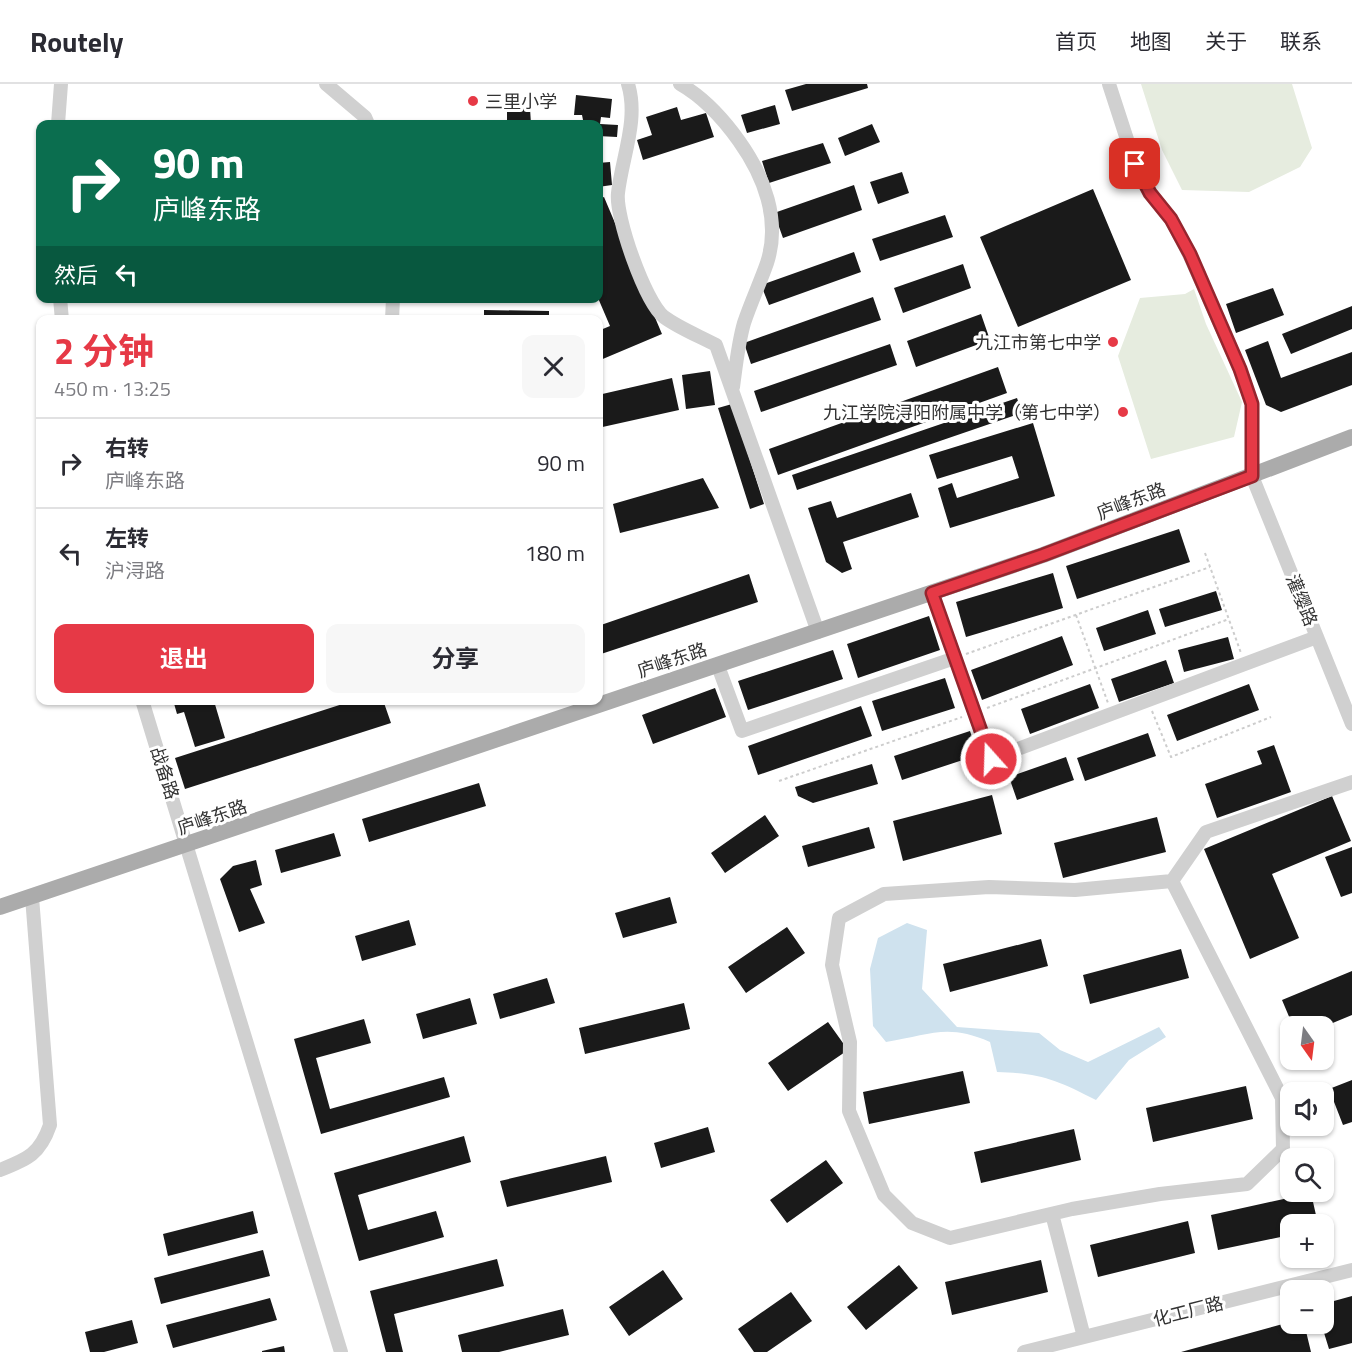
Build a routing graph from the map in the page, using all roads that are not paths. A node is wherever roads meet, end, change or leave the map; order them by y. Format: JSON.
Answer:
{"nodes":[{"id":1,"x":62,"y":84,"type":"edge"},
{"id":2,"x":326,"y":84,"type":"edge"},
{"id":3,"x":628,"y":84,"type":"edge"},
{"id":4,"x":680,"y":84,"type":"edge"},
{"id":5,"x":1109,"y":84,"type":"edge"},
{"id":6,"x":58,"y":120,"type":"edge"},
{"id":7,"x":366,"y":120,"type":"edge"},
{"id":8,"x":733,"y":389,"type":"junction"},
{"id":9,"x":1352,"y":437,"type":"edge"},
{"id":10,"x":1252,"y":476,"type":"junction"},
{"id":11,"x":932,"y":593,"type":"junction"},
{"id":12,"x":818,"y":632,"type":"junction"},
{"id":13,"x":1317,"y":637,"type":"junction"},
{"id":14,"x":955,"y":658,"type":"junction"},
{"id":15,"x":718,"y":666,"type":"junction"},
{"id":16,"x":144,"y":705,"type":"edge"},
{"id":17,"x":603,"y":705,"type":"edge"},
{"id":18,"x":603,"y":705,"type":"edge"},
{"id":19,"x":1352,"y":724,"type":"edge"},
{"id":20,"x":1352,"y":782,"type":"edge"},
{"id":21,"x":189,"y":845,"type":"junction"},
{"id":22,"x":1172,"y":881,"type":"junction"},
{"id":23,"x":32,"y":897,"type":"junction"},
{"id":24,"x":0,"y":907,"type":"edge"},
{"id":25,"x":0,"y":1170,"type":"edge"},
{"id":26,"x":1052,"y":1214,"type":"junction"},
{"id":27,"x":1352,"y":1269,"type":"edge"},
{"id":28,"x":1084,"y":1337,"type":"junction"},
{"id":29,"x":341,"y":1352,"type":"edge"},
{"id":30,"x":1024,"y":1352,"type":"edge"}],
"edges":[{"from":1,"to":6,"type":"street"},
{"from":2,"to":7,"type":"street"},
{"from":3,"to":8,"type":"street"},
{"from":4,"to":8,"type":"street"},
{"from":5,"to":10,"type":"street"},
{"from":8,"to":12,"type":"street"},
{"from":9,"to":10,"type":"main road","name":"庐峰东路"},
{"from":10,"to":11,"type":"main road","name":"庐峰东路"},
{"from":10,"to":13,"type":"street","name":"灌缨路"},
{"from":11,"to":12,"type":"main road","name":"庐峰东路"},
{"from":11,"to":14,"type":"street"},
{"from":12,"to":15,"type":"main road","name":"庐峰东路"},
{"from":13,"to":14,"type":"street"},
{"from":13,"to":19,"type":"street","name":"灌缨路"},
{"from":14,"to":15,"type":"street"},
{"from":15,"to":18,"type":"main road","name":"庐峰东路"},
{"from":16,"to":21,"type":"street","name":"战备路"},
{"from":17,"to":21,"type":"main road","name":"庐峰东路"},
{"from":20,"to":22,"type":"street"},
{"from":21,"to":23,"type":"main road","name":"庐峰东路"},
{"from":21,"to":29,"type":"street","name":"战备路"},
{"from":22,"to":26,"type":"street"},
{"from":22,"to":26,"type":"street"},
{"from":23,"to":24,"type":"main road","name":"庐峰东路"},
{"from":23,"to":25,"type":"street"},
{"from":26,"to":28,"type":"street"},
{"from":27,"to":28,"type":"street","name":"化工厂路"},
{"from":28,"to":30,"type":"street","name":"化工厂路"}]}
